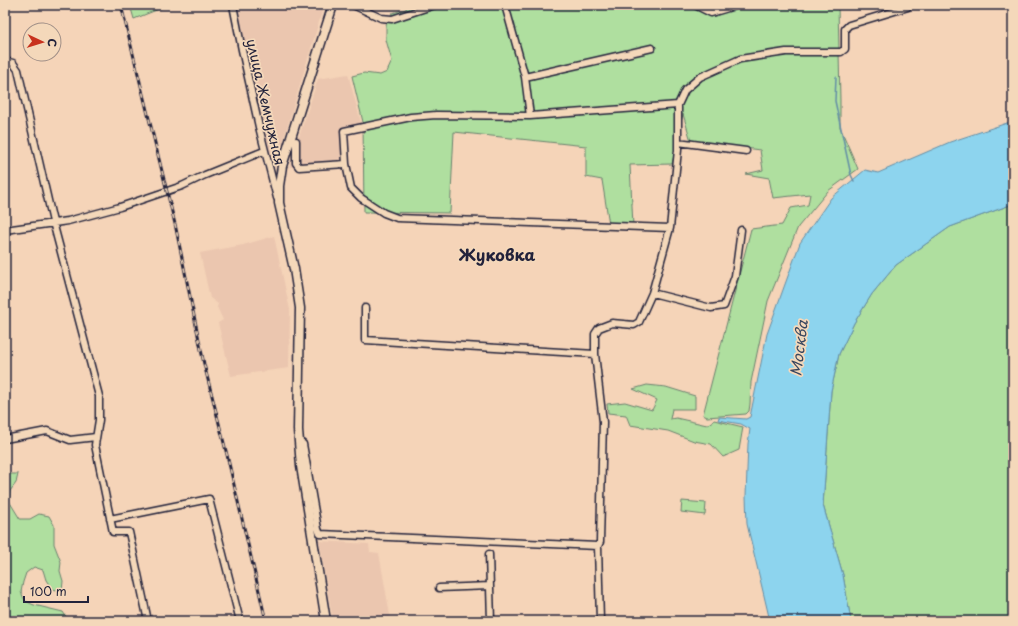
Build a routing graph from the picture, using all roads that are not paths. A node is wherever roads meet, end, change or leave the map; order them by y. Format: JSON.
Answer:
{"nodes":[{"id":1,"x":233,"y":5,"type":"edge"},
{"id":2,"x":333,"y":5,"type":"edge"},
{"id":3,"x":353,"y":5,"type":"edge"},
{"id":4,"x":435,"y":5,"type":"edge"},
{"id":5,"x":505,"y":5,"type":"edge"},
{"id":6,"x":696,"y":5,"type":"edge"},
{"id":7,"x":738,"y":5,"type":"edge"},
{"id":8,"x":915,"y":5,"type":"edge"},
{"id":9,"x":908,"y":6,"type":"edge"},
{"id":10,"x":652,"y":48,"type":"dead end"},
{"id":11,"x":5,"y":64,"type":"edge"},
{"id":12,"x":525,"y":77,"type":"junction"},
{"id":13,"x":678,"y":105,"type":"junction"},
{"id":14,"x":530,"y":116,"type":"junction"},
{"id":15,"x":678,"y":142,"type":"junction"},
{"id":16,"x":288,"y":146,"type":"junction"},
{"id":17,"x":264,"y":151,"type":"junction"},
{"id":18,"x":746,"y":151,"type":"dead end"},
{"id":19,"x":346,"y":164,"type":"junction"},
{"id":20,"x":278,"y":203,"type":"junction"},
{"id":21,"x":53,"y":222,"type":"junction"},
{"id":22,"x":670,"y":228,"type":"junction"},
{"id":23,"x":5,"y":230,"type":"edge"},
{"id":24,"x":741,"y":230,"type":"dead end"},
{"id":25,"x":652,"y":293,"type":"junction"},
{"id":26,"x":365,"y":308,"type":"dead end"},
{"id":27,"x":595,"y":354,"type":"junction"},
{"id":28,"x":298,"y":416,"type":"junction"},
{"id":29,"x":96,"y":437,"type":"junction"},
{"id":30,"x":5,"y":439,"type":"edge"},
{"id":31,"x":110,"y":519,"type":"junction"},
{"id":32,"x":598,"y":546,"type":"junction"},
{"id":33,"x":489,"y":554,"type":"dead end"},
{"id":34,"x":490,"y":586,"type":"junction"},
{"id":35,"x":439,"y":588,"type":"dead end"},
{"id":36,"x":148,"y":621,"type":"edge"},
{"id":37,"x":240,"y":621,"type":"edge"},
{"id":38,"x":326,"y":621,"type":"edge"},
{"id":39,"x":491,"y":621,"type":"edge"},
{"id":40,"x":600,"y":621,"type":"edge"}],
"edges":[{"from":1,"to":17,"type":"street","name":"улица Жемчужная"},
{"from":2,"to":16,"type":"main road"},
{"from":3,"to":4,"type":"street"},
{"from":5,"to":12,"type":"street"},
{"from":6,"to":7,"type":"street"},
{"from":8,"to":9,"type":"street"},
{"from":9,"to":13,"type":"street"},
{"from":10,"to":12,"type":"street"},
{"from":11,"to":21,"type":"street"},
{"from":12,"to":14,"type":"street"},
{"from":13,"to":14,"type":"street"},
{"from":13,"to":15,"type":"street"},
{"from":14,"to":19,"type":"street"},
{"from":15,"to":18,"type":"street"},
{"from":15,"to":22,"type":"street"},
{"from":16,"to":19,"type":"street"},
{"from":16,"to":20,"type":"main road"},
{"from":17,"to":20,"type":"street","name":"улица Жемчужная"},
{"from":17,"to":21,"type":"street"},
{"from":19,"to":22,"type":"street"},
{"from":20,"to":28,"type":"main road"},
{"from":21,"to":23,"type":"street"},
{"from":21,"to":29,"type":"street"},
{"from":22,"to":25,"type":"street"},
{"from":24,"to":25,"type":"street"},
{"from":25,"to":27,"type":"street"},
{"from":26,"to":27,"type":"street"},
{"from":27,"to":32,"type":"street"},
{"from":28,"to":32,"type":"street"},
{"from":28,"to":38,"type":"main road"},
{"from":29,"to":30,"type":"street"},
{"from":29,"to":31,"type":"street"},
{"from":31,"to":36,"type":"street"},
{"from":31,"to":37,"type":"street"},
{"from":32,"to":40,"type":"street"},
{"from":33,"to":34,"type":"street"},
{"from":34,"to":35,"type":"street"},
{"from":34,"to":39,"type":"street"}]}
